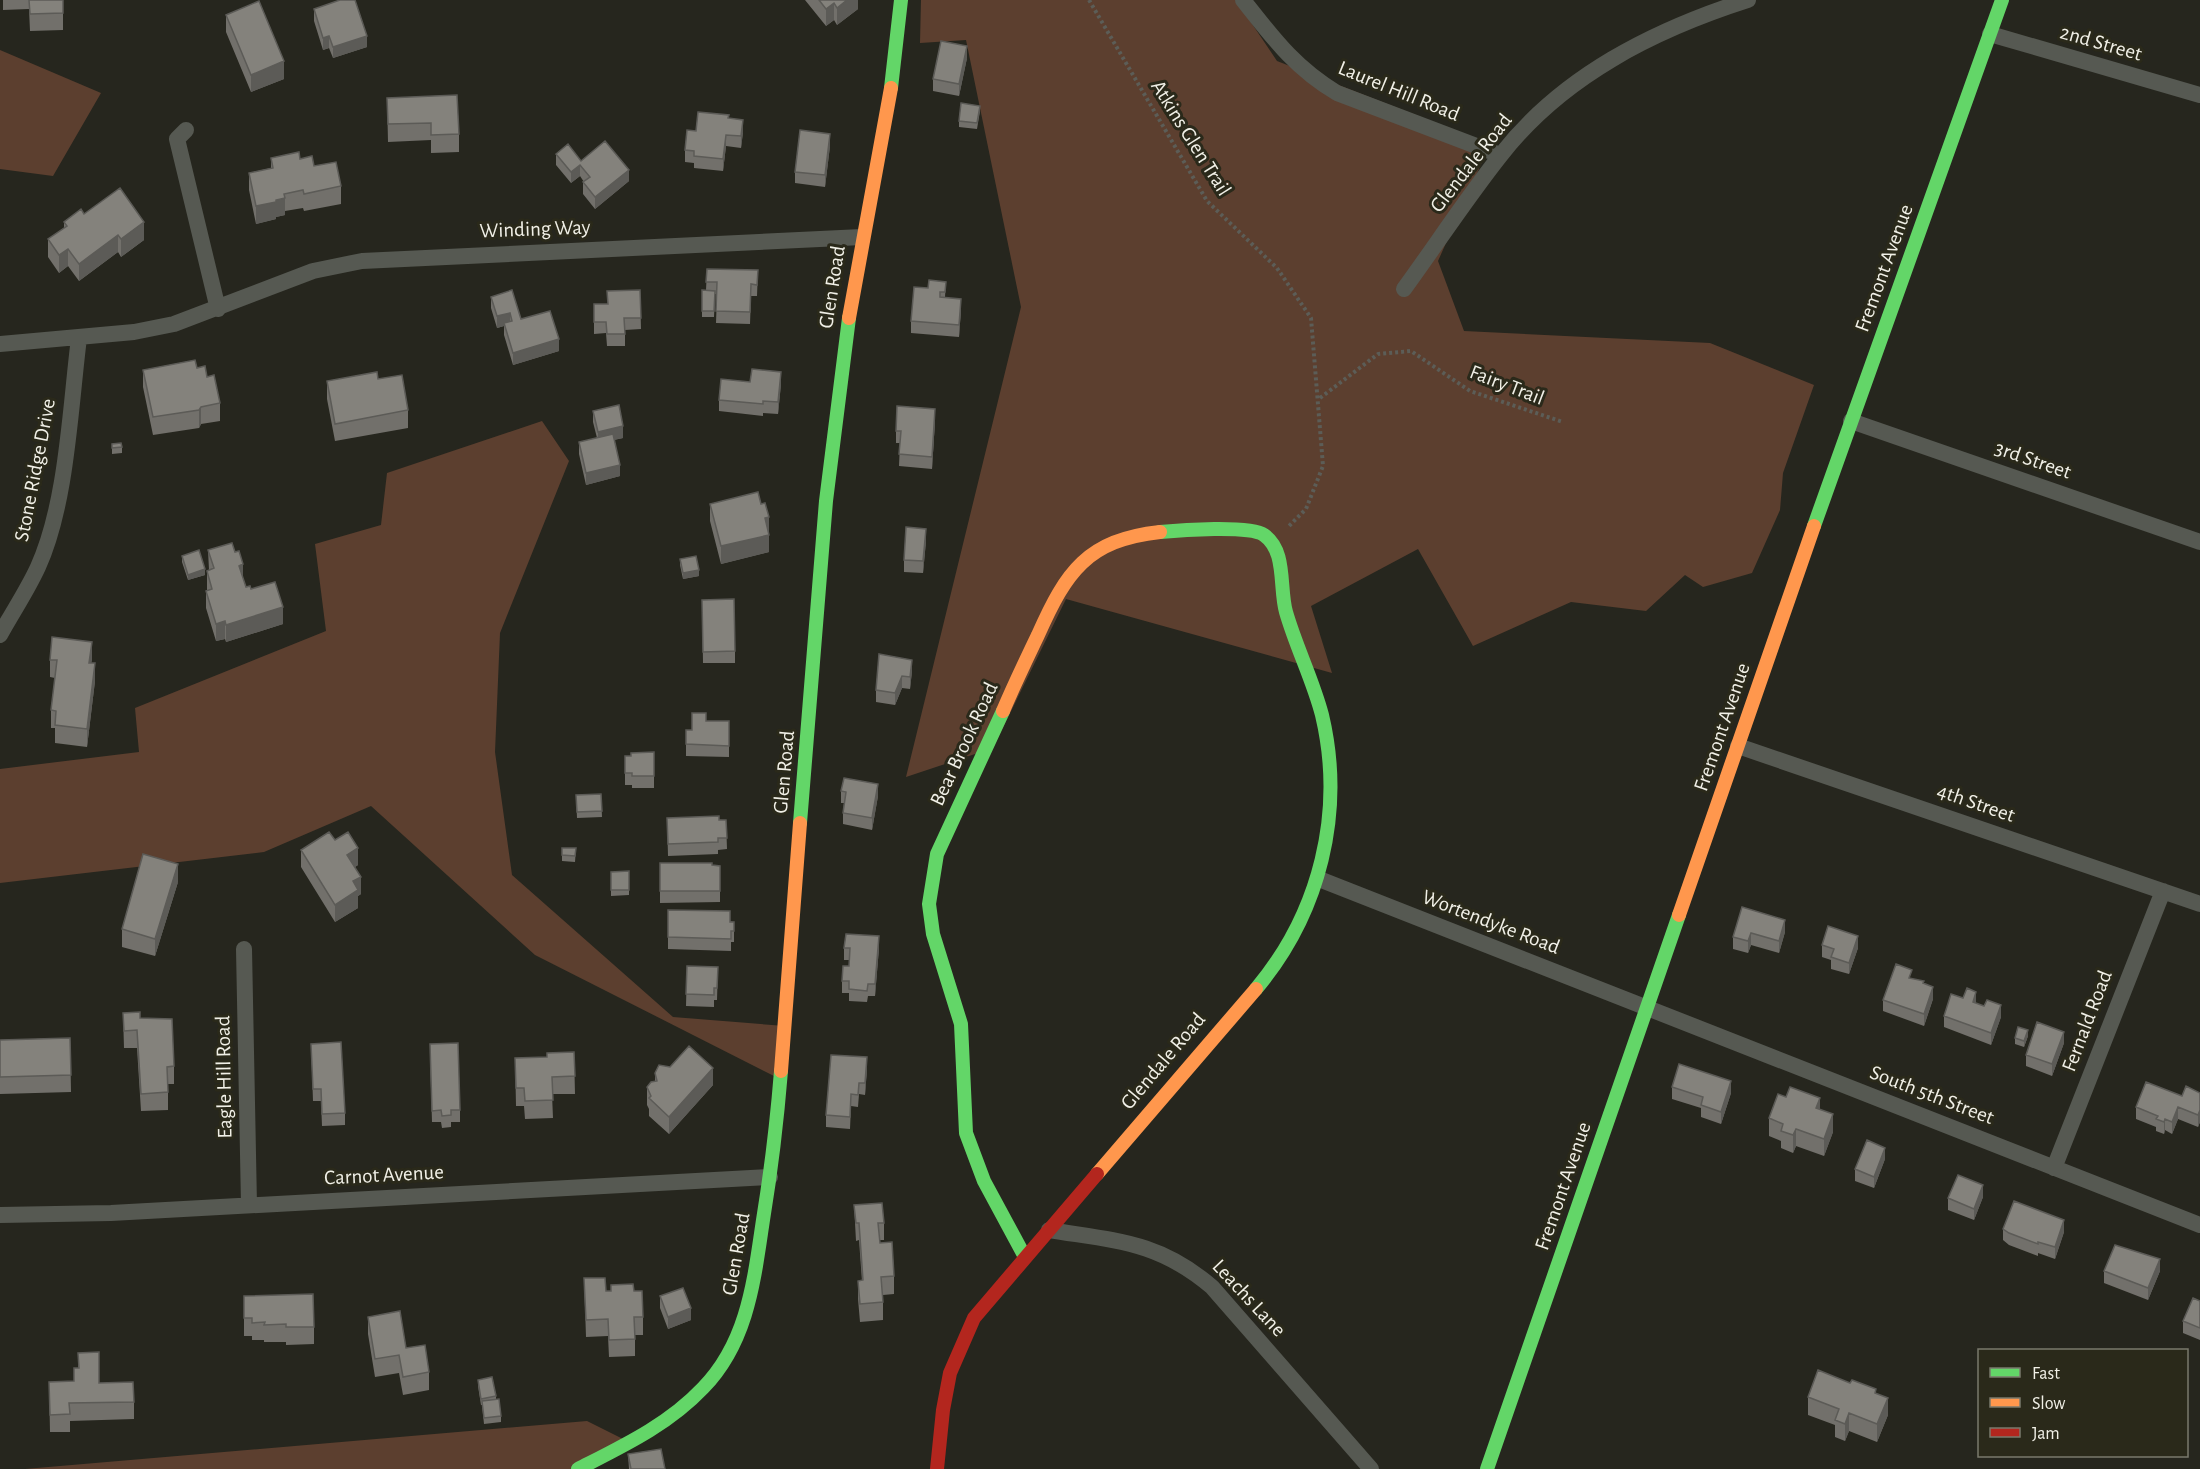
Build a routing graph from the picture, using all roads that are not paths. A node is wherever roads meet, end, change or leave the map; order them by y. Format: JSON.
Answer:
{"nodes":[{"id":1,"x":901,"y":0,"type":"edge"},
{"id":2,"x":1243,"y":0,"type":"edge"},
{"id":3,"x":1748,"y":0,"type":"edge"},
{"id":4,"x":2002,"y":0,"type":"edge"},
{"id":5,"x":1990,"y":34,"type":"junction"},
{"id":6,"x":2200,"y":94,"type":"edge"},
{"id":7,"x":186,"y":130,"type":"dead end"},
{"id":8,"x":1500,"y":154,"type":"junction"},
{"id":9,"x":862,"y":237,"type":"junction"},
{"id":10,"x":1404,"y":290,"type":"dead end"},
{"id":11,"x":219,"y":309,"type":"junction"},
{"id":12,"x":79,"y":338,"type":"junction"},
{"id":13,"x":0,"y":344,"type":"edge"},
{"id":14,"x":1851,"y":421,"type":"junction"},
{"id":15,"x":2200,"y":542,"type":"edge"},
{"id":16,"x":0,"y":636,"type":"edge"},
{"id":17,"x":1301,"y":651,"type":"joint"},
{"id":18,"x":1738,"y":746,"type":"junction"},
{"id":19,"x":1319,"y":879,"type":"junction"},
{"id":20,"x":2163,"y":891,"type":"junction"},
{"id":21,"x":2200,"y":903,"type":"edge"},
{"id":22,"x":244,"y":949,"type":"dead end"},
{"id":23,"x":1647,"y":1008,"type":"junction"},
{"id":24,"x":2054,"y":1168,"type":"junction"},
{"id":25,"x":770,"y":1177,"type":"junction"},
{"id":26,"x":249,"y":1205,"type":"junction"},
{"id":27,"x":0,"y":1215,"type":"edge"},
{"id":28,"x":2200,"y":1225,"type":"edge"},
{"id":29,"x":1049,"y":1230,"type":"junction"},
{"id":30,"x":1026,"y":1257,"type":"junction"},
{"id":31,"x":578,"y":1469,"type":"edge"},
{"id":32,"x":937,"y":1469,"type":"edge"},
{"id":33,"x":1371,"y":1469,"type":"edge"},
{"id":34,"x":1487,"y":1469,"type":"edge"}],
"edges":[{"from":1,"to":9,"type":"street","name":"Glen Road"},
{"from":2,"to":8,"type":"street","name":"Laurel Hill Road"},
{"from":3,"to":8,"type":"street","name":"Glendale Road"},
{"from":4,"to":5,"type":"street","name":"Fremont Avenue"},
{"from":5,"to":6,"type":"street","name":"2nd Street"},
{"from":5,"to":14,"type":"street","name":"Fremont Avenue"},
{"from":7,"to":11,"type":"street"},
{"from":8,"to":10,"type":"street","name":"Glendale Road"},
{"from":9,"to":11,"type":"street","name":"Winding Way"},
{"from":9,"to":25,"type":"street","name":"Glen Road"},
{"from":11,"to":12,"type":"street","name":"Winding Way"},
{"from":12,"to":13,"type":"street","name":"Winding Way"},
{"from":12,"to":16,"type":"street","name":"Stone Ridge Drive"},
{"from":14,"to":15,"type":"street","name":"3rd Street"},
{"from":14,"to":18,"type":"street","name":"Fremont Avenue"},
{"from":17,"to":19,"type":"street","name":"Glendale Road"},
{"from":17,"to":30,"type":"street","name":"Bear Brook Road"},
{"from":18,"to":20,"type":"street","name":"4th Street"},
{"from":18,"to":23,"type":"street","name":"Fremont Avenue"},
{"from":19,"to":23,"type":"street","name":"Wortendyke Road"},
{"from":19,"to":29,"type":"street","name":"Glendale Road"},
{"from":20,"to":21,"type":"street","name":"4th Street"},
{"from":20,"to":24,"type":"street","name":"Fernald Road"},
{"from":22,"to":26,"type":"street","name":"Eagle Hill Road"},
{"from":23,"to":24,"type":"street","name":"South 5th Street"},
{"from":23,"to":34,"type":"street","name":"Fremont Avenue"},
{"from":24,"to":28,"type":"street","name":"South 5th Street"},
{"from":25,"to":26,"type":"street","name":"Carnot Avenue"},
{"from":25,"to":31,"type":"street","name":"Glen Road"},
{"from":26,"to":27,"type":"street","name":"Carnot Avenue"},
{"from":29,"to":30,"type":"street","name":"Glendale Road"},
{"from":29,"to":33,"type":"street","name":"Leachs Lane"},
{"from":30,"to":32,"type":"street","name":"Glendale Road"}]}
